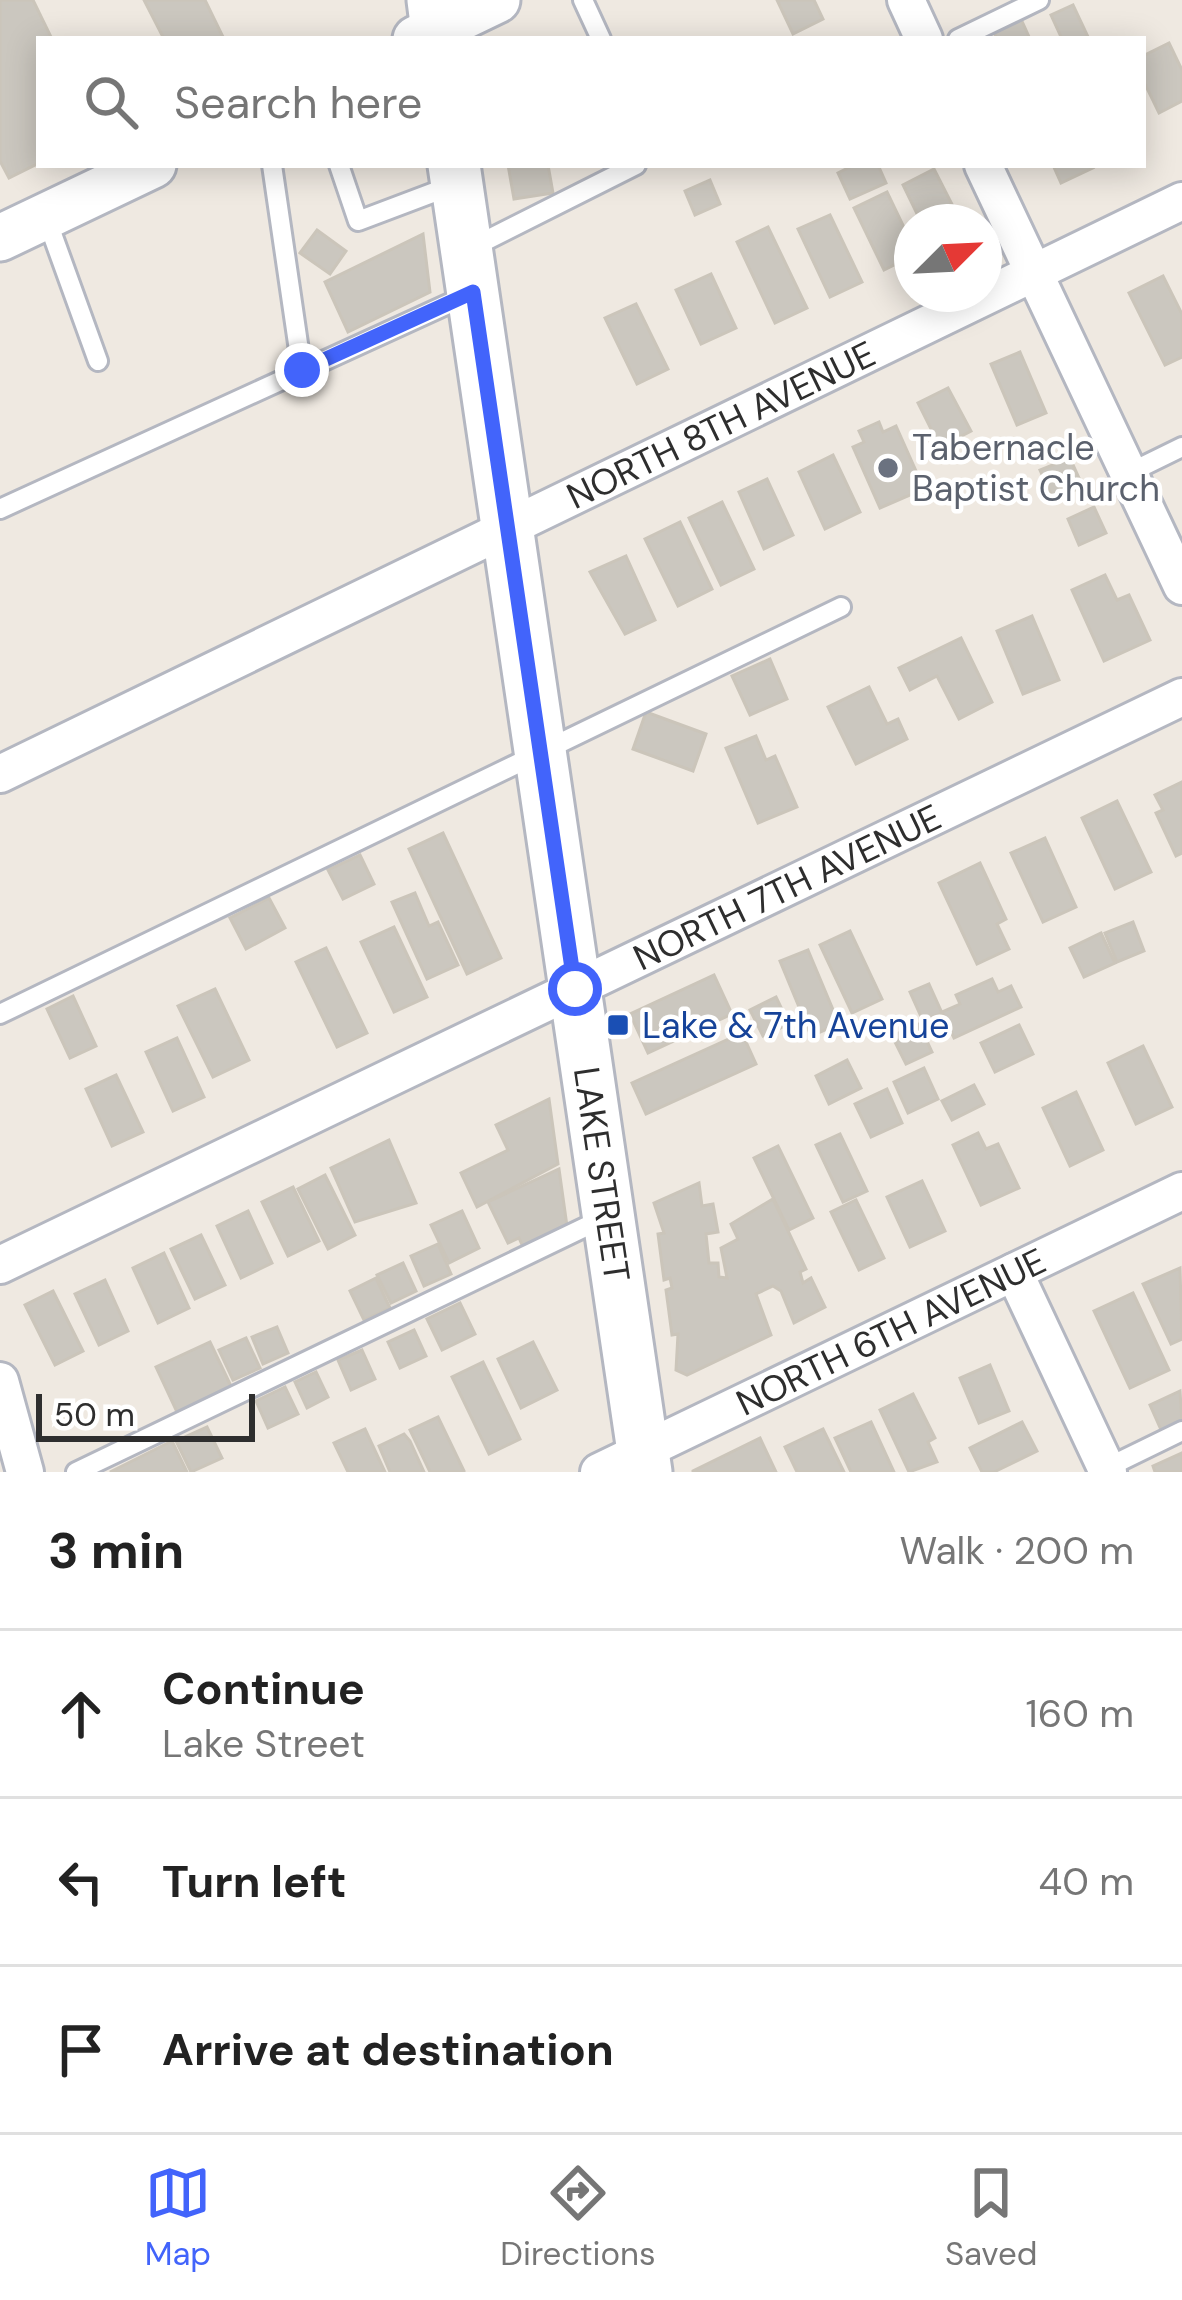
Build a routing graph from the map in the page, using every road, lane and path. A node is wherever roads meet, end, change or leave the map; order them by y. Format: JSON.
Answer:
{"nodes":[{"id":1,"x":497,"y":0,"type":"edge"},
{"id":2,"x":583,"y":0,"type":"edge"},
{"id":3,"x":906,"y":0,"type":"edge"},
{"id":4,"x":1039,"y":0,"type":"edge"},
{"id":5,"x":431,"y":27,"type":"edge"},
{"id":6,"x":594,"y":36,"type":"edge"},
{"id":7,"x":923,"y":36,"type":"edge"},
{"id":8,"x":964,"y":36,"type":"edge"},
{"id":9,"x":147,"y":168,"type":"edge"},
{"id":10,"x":272,"y":168,"type":"edge"},
{"id":11,"x":340,"y":168,"type":"edge"},
{"id":12,"x":631,"y":168,"type":"edge"},
{"id":13,"x":984,"y":168,"type":"edge"},
{"id":14,"x":456,"y":174,"type":"edge"},
{"id":15,"x":1182,"y":200,"type":"edge"},
{"id":16,"x":46,"y":217,"type":"junction"},
{"id":17,"x":0,"y":238,"type":"edge"},
{"id":18,"x":470,"y":271,"type":"junction"},
{"id":19,"x":1034,"y":272,"type":"junction"},
{"id":20,"x":98,"y":361,"type":"dead end"},
{"id":21,"x":302,"y":370,"type":"junction"},
{"id":22,"x":1182,"y":447,"type":"edge"},
{"id":23,"x":1129,"y":473,"type":"junction"},
{"id":24,"x":0,"y":509,"type":"edge"},
{"id":25,"x":507,"y":528,"type":"junction"},
{"id":26,"x":1182,"y":586,"type":"edge"},
{"id":27,"x":841,"y":607,"type":"dead end"},
{"id":28,"x":1182,"y":697,"type":"edge"},
{"id":29,"x":541,"y":754,"type":"junction"},
{"id":30,"x":0,"y":773,"type":"edge"},
{"id":31,"x":575,"y":989,"type":"junction"},
{"id":32,"x":0,"y":1014,"type":"edge"},
{"id":33,"x":1182,"y":1191,"type":"edge"},
{"id":34,"x":608,"y":1216,"type":"junction"},
{"id":35,"x":0,"y":1265,"type":"edge"},
{"id":36,"x":1014,"y":1272,"type":"junction"},
{"id":37,"x":0,"y":1381,"type":"edge"},
{"id":38,"x":1182,"y":1432,"type":"edge"},
{"id":39,"x":629,"y":1465,"type":"edge"},
{"id":40,"x":1104,"y":1471,"type":"edge"},
{"id":41,"x":25,"y":1472,"type":"edge"},
{"id":42,"x":76,"y":1472,"type":"edge"}],
"edges":[{"from":1,"to":5,"type":"street"},
{"from":2,"to":6,"type":"lane"},
{"from":3,"to":7,"type":"street"},
{"from":4,"to":8,"type":"lane"},
{"from":9,"to":16,"type":"street"},
{"from":10,"to":21,"type":"lane"},
{"from":11,"to":14,"type":"lane"},
{"from":12,"to":18,"type":"lane"},
{"from":13,"to":19,"type":"street"},
{"from":14,"to":18,"type":"main road","name":"LAKE STREET"},
{"from":15,"to":19,"type":"street","name":"NORTH 8TH AVENUE"},
{"from":16,"to":17,"type":"street"},
{"from":16,"to":20,"type":"lane"},
{"from":18,"to":21,"type":"lane"},
{"from":18,"to":25,"type":"main road","name":"LAKE STREET"},
{"from":19,"to":23,"type":"street"},
{"from":19,"to":25,"type":"street","name":"NORTH 8TH AVENUE"},
{"from":21,"to":24,"type":"lane"},
{"from":22,"to":23,"type":"lane"},
{"from":23,"to":26,"type":"street"},
{"from":25,"to":29,"type":"main road","name":"LAKE STREET"},
{"from":25,"to":30,"type":"street","name":"NORTH 8TH AVENUE"},
{"from":27,"to":29,"type":"lane"},
{"from":28,"to":31,"type":"street","name":"NORTH 7TH AVENUE"},
{"from":29,"to":31,"type":"main road","name":"LAKE STREET"},
{"from":29,"to":32,"type":"lane"},
{"from":31,"to":34,"type":"main road","name":"LAKE STREET"},
{"from":31,"to":35,"type":"street","name":"NORTH 7TH AVENUE"},
{"from":33,"to":36,"type":"street","name":"NORTH 6TH AVENUE"},
{"from":34,"to":39,"type":"main road","name":"LAKE STREET"},
{"from":34,"to":42,"type":"lane"},
{"from":36,"to":39,"type":"street","name":"NORTH 6TH AVENUE"},
{"from":36,"to":40,"type":"street"},
{"from":37,"to":41,"type":"street"},
{"from":38,"to":40,"type":"lane"}]}
